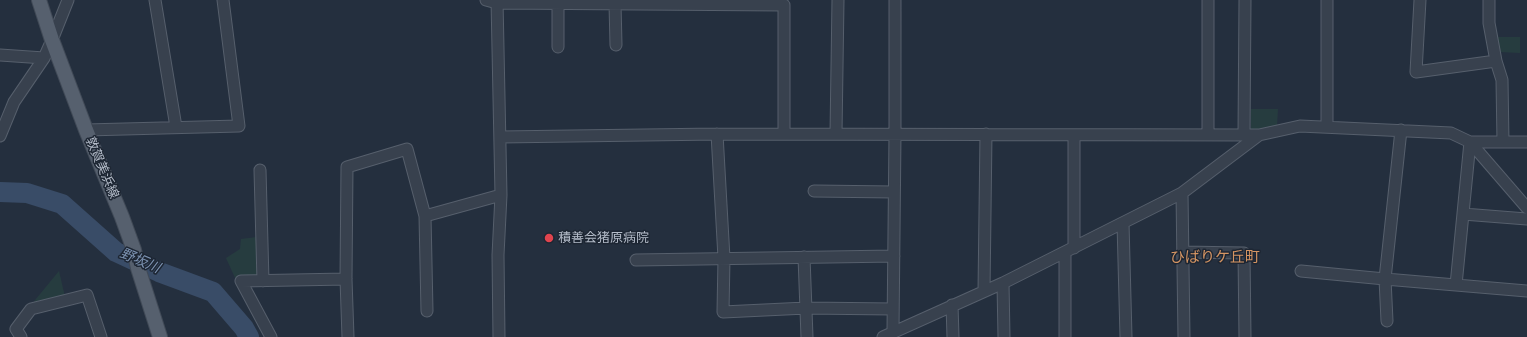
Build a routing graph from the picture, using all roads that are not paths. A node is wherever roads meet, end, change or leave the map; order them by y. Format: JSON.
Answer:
{"nodes":[{"id":1,"x":39,"y":0,"type":"edge"},
{"id":2,"x":68,"y":0,"type":"edge"},
{"id":3,"x":155,"y":0,"type":"edge"},
{"id":4,"x":222,"y":0,"type":"edge"},
{"id":5,"x":486,"y":0,"type":"edge"},
{"id":6,"x":838,"y":0,"type":"edge"},
{"id":7,"x":895,"y":0,"type":"edge"},
{"id":8,"x":1208,"y":0,"type":"edge"},
{"id":9,"x":1245,"y":0,"type":"edge"},
{"id":10,"x":1327,"y":0,"type":"edge"},
{"id":11,"x":1420,"y":0,"type":"edge"},
{"id":12,"x":1489,"y":0,"type":"edge"},
{"id":13,"x":497,"y":2,"type":"edge"},
{"id":14,"x":572,"y":2,"type":"edge"},
{"id":15,"x":643,"y":2,"type":"edge"},
{"id":16,"x":558,"y":4,"type":"junction"},
{"id":17,"x":615,"y":4,"type":"junction"},
{"id":18,"x":52,"y":40,"type":"junction"},
{"id":19,"x":616,"y":45,"type":"dead end"},
{"id":20,"x":558,"y":47,"type":"dead end"},
{"id":21,"x":0,"y":56,"type":"edge"},
{"id":22,"x":44,"y":58,"type":"junction"},
{"id":23,"x":1496,"y":61,"type":"junction"},
{"id":24,"x":176,"y":127,"type":"junction"},
{"id":25,"x":1327,"y":128,"type":"junction"},
{"id":26,"x":86,"y":130,"type":"junction"},
{"id":27,"x":1401,"y":130,"type":"junction"},
{"id":28,"x":717,"y":134,"type":"junction"},
{"id":29,"x":784,"y":134,"type":"junction"},
{"id":30,"x":836,"y":134,"type":"junction"},
{"id":31,"x":895,"y":134,"type":"junction"},
{"id":32,"x":986,"y":134,"type":"junction"},
{"id":33,"x":1074,"y":134,"type":"junction"},
{"id":34,"x":1208,"y":135,"type":"junction"},
{"id":35,"x":1244,"y":135,"type":"junction"},
{"id":36,"x":1259,"y":135,"type":"junction"},
{"id":37,"x":0,"y":136,"type":"edge"},
{"id":38,"x":500,"y":137,"type":"junction"},
{"id":39,"x":1470,"y":142,"type":"junction"},
{"id":40,"x":1504,"y":142,"type":"junction"},
{"id":41,"x":1527,"y":142,"type":"edge"},
{"id":42,"x":260,"y":170,"type":"dead end"},
{"id":43,"x":814,"y":191,"type":"dead end"},
{"id":44,"x":894,"y":192,"type":"junction"},
{"id":45,"x":1182,"y":193,"type":"junction"},
{"id":46,"x":501,"y":195,"type":"junction"},
{"id":47,"x":1527,"y":208,"type":"edge"},
{"id":48,"x":1463,"y":214,"type":"junction"},
{"id":49,"x":425,"y":216,"type":"junction"},
{"id":50,"x":1527,"y":219,"type":"edge"},
{"id":51,"x":1123,"y":223,"type":"junction"},
{"id":52,"x":1070,"y":250,"type":"junction"},
{"id":53,"x":1182,"y":252,"type":"junction"},
{"id":54,"x":894,"y":256,"type":"junction"},
{"id":55,"x":804,"y":257,"type":"junction"},
{"id":56,"x":724,"y":258,"type":"junction"},
{"id":57,"x":636,"y":260,"type":"dead end"},
{"id":58,"x":1301,"y":270,"type":"dead end"},
{"id":59,"x":346,"y":279,"type":"junction"},
{"id":60,"x":1385,"y":280,"type":"junction"},
{"id":61,"x":263,"y":281,"type":"junction"},
{"id":62,"x":1003,"y":283,"type":"junction"},
{"id":63,"x":1456,"y":285,"type":"junction"},
{"id":64,"x":984,"y":291,"type":"junction"},
{"id":65,"x":1527,"y":291,"type":"edge"},
{"id":66,"x":952,"y":305,"type":"junction"},
{"id":67,"x":806,"y":308,"type":"junction"},
{"id":68,"x":893,"y":309,"type":"junction"},
{"id":69,"x":427,"y":311,"type":"dead end"},
{"id":70,"x":1387,"y":321,"type":"dead end"},
{"id":71,"x":893,"y":331,"type":"junction"},
{"id":72,"x":21,"y":337,"type":"edge"},
{"id":73,"x":101,"y":337,"type":"edge"},
{"id":74,"x":160,"y":337,"type":"edge"},
{"id":75,"x":271,"y":337,"type":"edge"},
{"id":76,"x":348,"y":337,"type":"edge"},
{"id":77,"x":499,"y":337,"type":"edge"},
{"id":78,"x":807,"y":337,"type":"edge"},
{"id":79,"x":882,"y":337,"type":"edge"},
{"id":80,"x":953,"y":337,"type":"edge"},
{"id":81,"x":1004,"y":337,"type":"edge"},
{"id":82,"x":1065,"y":337,"type":"edge"},
{"id":83,"x":1126,"y":337,"type":"edge"},
{"id":84,"x":1184,"y":337,"type":"edge"},
{"id":85,"x":1245,"y":337,"type":"edge"}],
"edges":[{"from":1,"to":18,"type":"main road","name":"敦賀美浜線"},
{"from":2,"to":18,"type":"street"},
{"from":3,"to":24,"type":"street"},
{"from":4,"to":24,"type":"street"},
{"from":5,"to":13,"type":"street"},
{"from":6,"to":30,"type":"street"},
{"from":7,"to":31,"type":"street"},
{"from":8,"to":34,"type":"street"},
{"from":9,"to":35,"type":"street"},
{"from":10,"to":25,"type":"street"},
{"from":11,"to":23,"type":"street"},
{"from":12,"to":23,"type":"street"},
{"from":13,"to":16,"type":"street"},
{"from":13,"to":38,"type":"street"},
{"from":14,"to":16,"type":"street"},
{"from":14,"to":17,"type":"street"},
{"from":15,"to":17,"type":"street"},
{"from":15,"to":29,"type":"street"},
{"from":16,"to":20,"type":"street"},
{"from":17,"to":19,"type":"street"},
{"from":18,"to":22,"type":"street"},
{"from":18,"to":26,"type":"main road","name":"敦賀美浜線"},
{"from":21,"to":22,"type":"street"},
{"from":22,"to":37,"type":"street"},
{"from":23,"to":40,"type":"street"},
{"from":24,"to":26,"type":"street"},
{"from":25,"to":27,"type":"street"},
{"from":25,"to":36,"type":"street"},
{"from":26,"to":74,"type":"main road","name":"敦賀美浜線"},
{"from":27,"to":39,"type":"street"},
{"from":27,"to":60,"type":"street"},
{"from":28,"to":29,"type":"street"},
{"from":28,"to":38,"type":"street"},
{"from":28,"to":56,"type":"street"},
{"from":29,"to":30,"type":"street"},
{"from":30,"to":31,"type":"street"},
{"from":31,"to":32,"type":"street"},
{"from":31,"to":44,"type":"street"},
{"from":32,"to":33,"type":"street"},
{"from":32,"to":64,"type":"street"},
{"from":33,"to":34,"type":"street"},
{"from":33,"to":52,"type":"street"},
{"from":34,"to":35,"type":"street"},
{"from":35,"to":36,"type":"street"},
{"from":36,"to":45,"type":"street"},
{"from":38,"to":46,"type":"street"},
{"from":39,"to":40,"type":"street"},
{"from":39,"to":47,"type":"street"},
{"from":39,"to":48,"type":"street"},
{"from":40,"to":41,"type":"street"},
{"from":42,"to":61,"type":"street"},
{"from":43,"to":44,"type":"street"},
{"from":44,"to":54,"type":"street"},
{"from":45,"to":51,"type":"street"},
{"from":45,"to":53,"type":"street"},
{"from":46,"to":49,"type":"street"},
{"from":46,"to":77,"type":"street"},
{"from":48,"to":50,"type":"street"},
{"from":48,"to":63,"type":"street"},
{"from":49,"to":59,"type":"street"},
{"from":49,"to":69,"type":"street"},
{"from":51,"to":52,"type":"street"},
{"from":51,"to":83,"type":"street"},
{"from":52,"to":62,"type":"street"},
{"from":52,"to":82,"type":"street"},
{"from":53,"to":84,"type":"street"},
{"from":53,"to":85,"type":"street"},
{"from":54,"to":55,"type":"street"},
{"from":54,"to":68,"type":"street"},
{"from":55,"to":56,"type":"street"},
{"from":55,"to":67,"type":"street"},
{"from":56,"to":57,"type":"street"},
{"from":56,"to":67,"type":"street"},
{"from":58,"to":60,"type":"street"},
{"from":59,"to":61,"type":"street"},
{"from":59,"to":76,"type":"street"},
{"from":60,"to":63,"type":"street"},
{"from":60,"to":70,"type":"street"},
{"from":61,"to":75,"type":"street"},
{"from":62,"to":64,"type":"street"},
{"from":62,"to":81,"type":"street"},
{"from":63,"to":65,"type":"street"},
{"from":64,"to":66,"type":"street"},
{"from":66,"to":71,"type":"street"},
{"from":66,"to":80,"type":"street"},
{"from":67,"to":68,"type":"street"},
{"from":67,"to":78,"type":"street"},
{"from":68,"to":71,"type":"street"},
{"from":71,"to":79,"type":"street"},
{"from":72,"to":73,"type":"street"}]}
